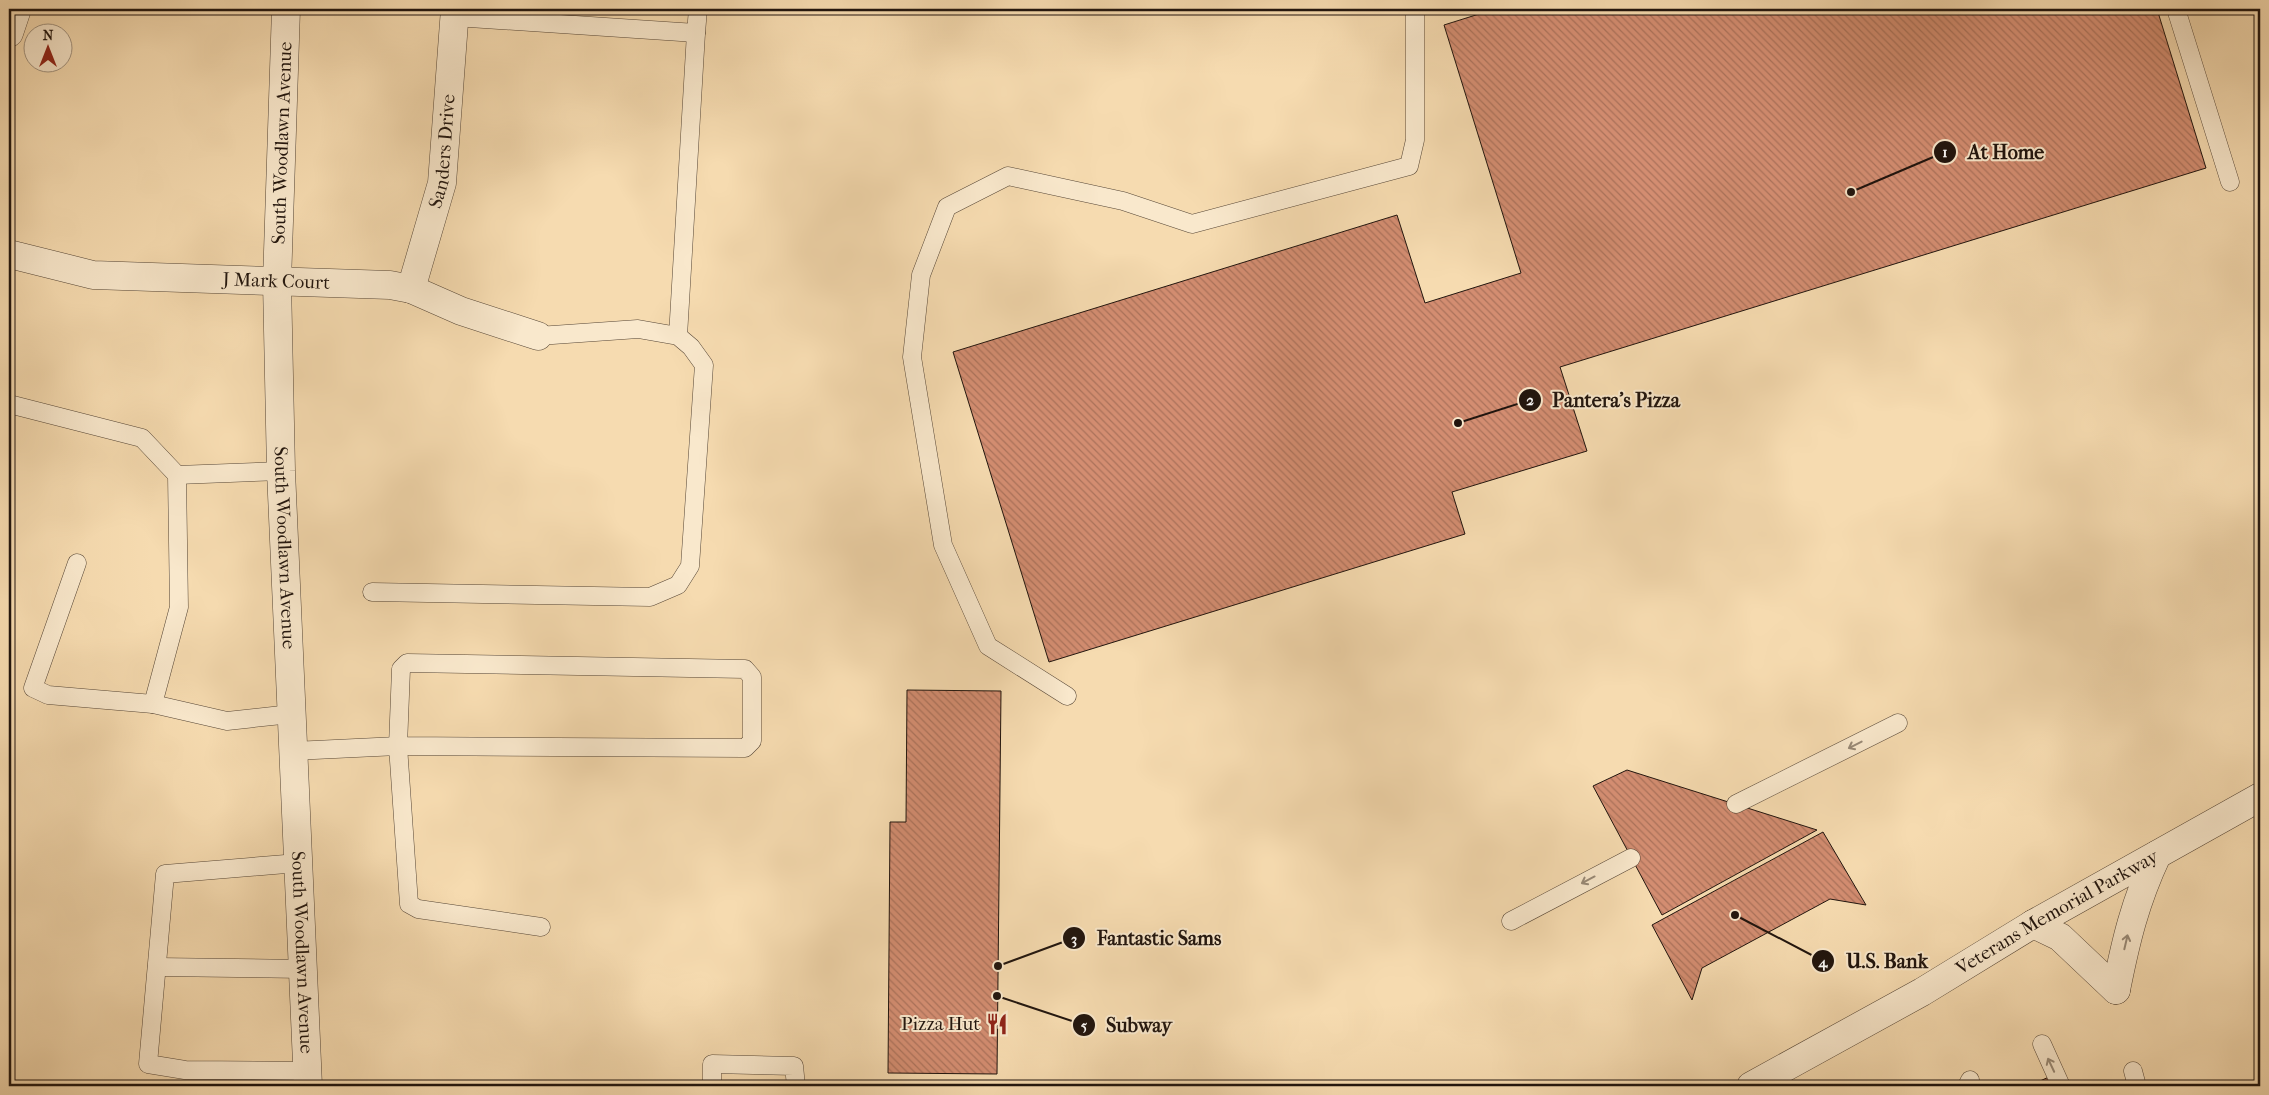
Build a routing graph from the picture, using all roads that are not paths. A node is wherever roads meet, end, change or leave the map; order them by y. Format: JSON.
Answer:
{"nodes":[{"id":1,"x":17,"y":9,"type":"edge"},
{"id":2,"x":286,"y":9,"type":"edge"},
{"id":3,"x":698,"y":9,"type":"edge"},
{"id":4,"x":1416,"y":9,"type":"edge"},
{"id":5,"x":2176,"y":9,"type":"edge"},
{"id":6,"x":454,"y":13,"type":"edge"},
{"id":7,"x":9,"y":33,"type":"edge"},
{"id":8,"x":696,"y":33,"type":"junction"},
{"id":9,"x":2230,"y":182,"type":"dead end"},
{"id":10,"x":9,"y":254,"type":"edge"},
{"id":11,"x":277,"y":282,"type":"junction"},
{"id":12,"x":411,"y":289,"type":"junction"},
{"id":13,"x":538,"y":336,"type":"joint"},
{"id":14,"x":678,"y":336,"type":"junction"},
{"id":15,"x":9,"y":404,"type":"edge"},
{"id":16,"x":281,"y":471,"type":"junction"},
{"id":17,"x":177,"y":475,"type":"junction"},
{"id":18,"x":77,"y":563,"type":"dead end"},
{"id":19,"x":372,"y":592,"type":"dead end"},
{"id":20,"x":1067,"y":696,"type":"dead end"},
{"id":21,"x":153,"y":704,"type":"junction"},
{"id":22,"x":292,"y":714,"type":"junction"},
{"id":23,"x":1898,"y":723,"type":"dead end"},
{"id":24,"x":398,"y":746,"type":"junction"},
{"id":25,"x":293,"y":751,"type":"junction"},
{"id":26,"x":2260,"y":797,"type":"edge"},
{"id":27,"x":1736,"y":804,"type":"dead end"},
{"id":28,"x":2157,"y":855,"type":"junction"},
{"id":29,"x":1631,"y":858,"type":"dead end"},
{"id":30,"x":298,"y":863,"type":"junction"},
{"id":31,"x":1511,"y":921,"type":"dead end"},
{"id":32,"x":2033,"y":924,"type":"junction"},
{"id":33,"x":541,"y":927,"type":"dead end"},
{"id":34,"x":157,"y":967,"type":"junction"},
{"id":35,"x":303,"y":969,"type":"junction"},
{"id":36,"x":2042,"y":1044,"type":"dead end"},
{"id":37,"x":307,"y":1078,"type":"edge"},
{"id":38,"x":712,"y":1086,"type":"edge"},
{"id":39,"x":796,"y":1086,"type":"edge"},
{"id":40,"x":1751,"y":1086,"type":"edge"},
{"id":41,"x":2061,"y":1086,"type":"edge"}],
"edges":[{"from":1,"to":7,"type":"street"},
{"from":2,"to":11,"type":"street","name":"South Woodlawn Avenue"},
{"from":3,"to":8,"type":"lane"},
{"from":4,"to":20,"type":"lane"},
{"from":5,"to":9,"type":"lane"},
{"from":6,"to":8,"type":"lane"},
{"from":6,"to":12,"type":"street","name":"Sanders Drive"},
{"from":8,"to":14,"type":"lane"},
{"from":10,"to":11,"type":"street","name":"J Mark Court"},
{"from":11,"to":12,"type":"street","name":"J Mark Court"},
{"from":11,"to":16,"type":"street","name":"South Woodlawn Avenue"},
{"from":12,"to":13,"type":"street","name":"J Mark Court"},
{"from":13,"to":14,"type":"lane"},
{"from":14,"to":19,"type":"lane"},
{"from":15,"to":17,"type":"lane"},
{"from":16,"to":17,"type":"lane"},
{"from":16,"to":22,"type":"street","name":"South Woodlawn Avenue"},
{"from":17,"to":21,"type":"lane"},
{"from":18,"to":21,"type":"lane"},
{"from":21,"to":22,"type":"lane"},
{"from":22,"to":25,"type":"street","name":"South Woodlawn Avenue"},
{"from":23,"to":27,"type":"lane","one_way":true},
{"from":24,"to":24,"type":"lane"},
{"from":24,"to":25,"type":"lane"},
{"from":24,"to":33,"type":"lane"},
{"from":25,"to":30,"type":"street","name":"South Woodlawn Avenue"},
{"from":26,"to":28,"type":"street","name":"Veterans Memorial Parkway"},
{"from":28,"to":32,"type":"street","name":"Veterans Memorial Parkway"},
{"from":32,"to":28,"type":"street","one_way":true},
{"from":29,"to":31,"type":"lane","one_way":true},
{"from":30,"to":34,"type":"lane"},
{"from":30,"to":35,"type":"street","name":"South Woodlawn Avenue"},
{"from":32,"to":40,"type":"street","name":"Veterans Memorial Parkway"},
{"from":34,"to":35,"type":"lane"},
{"from":34,"to":37,"type":"lane"},
{"from":35,"to":37,"type":"street","name":"South Woodlawn Avenue"},
{"from":41,"to":36,"type":"lane","one_way":true},
{"from":38,"to":39,"type":"lane"}]}
